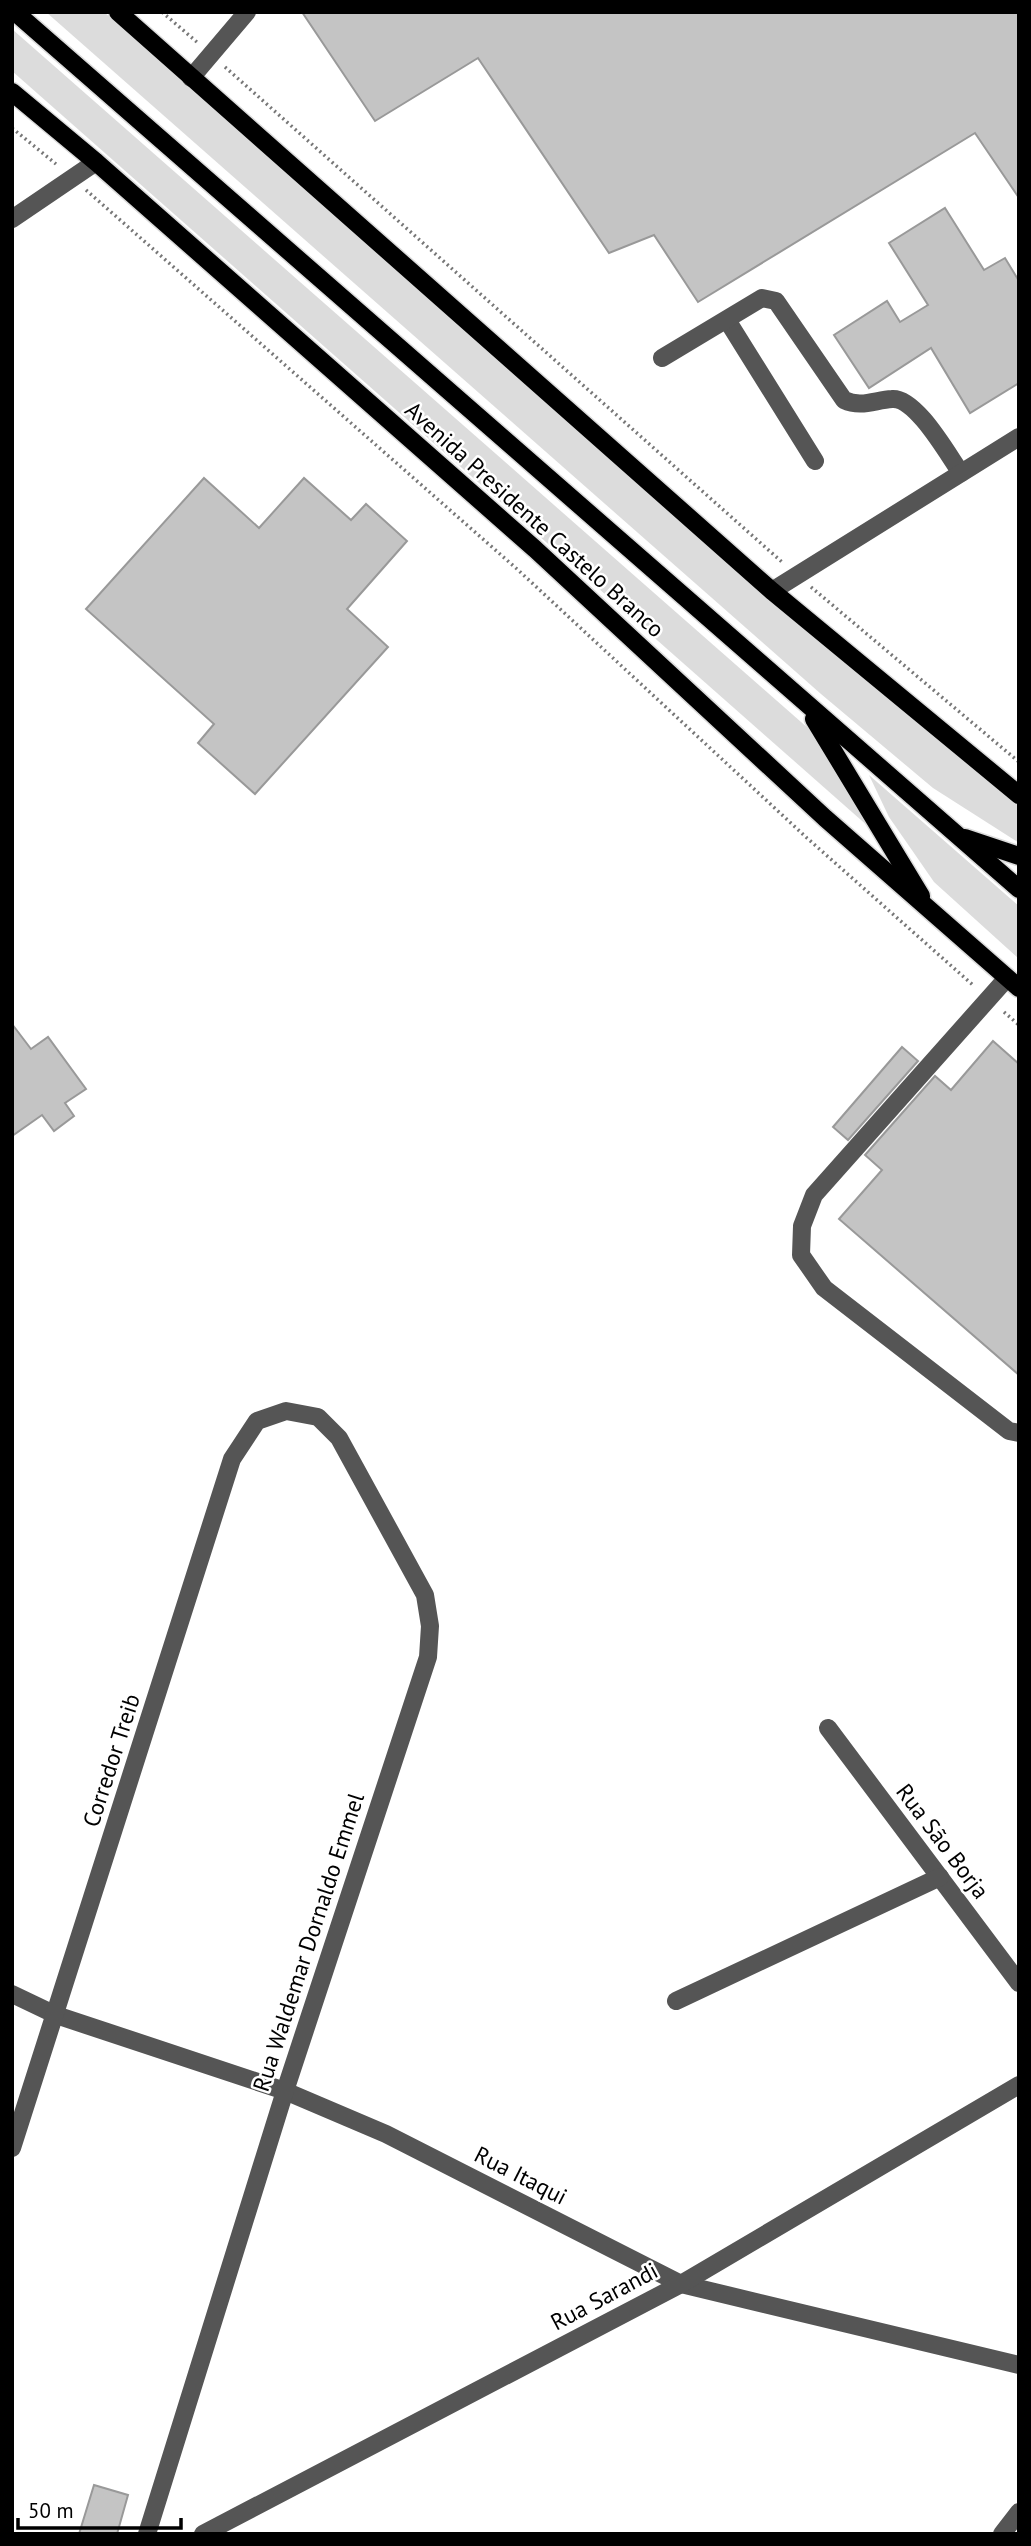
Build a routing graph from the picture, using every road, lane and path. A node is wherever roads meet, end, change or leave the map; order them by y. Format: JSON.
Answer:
{"nodes":[{"id":1,"x":15,"y":12,"type":"edge"},
{"id":2,"x":118,"y":12,"type":"edge"},
{"id":3,"x":162,"y":12,"type":"edge"},
{"id":4,"x":247,"y":12,"type":"edge"},
{"id":5,"x":212,"y":55,"type":"junction"},
{"id":6,"x":191,"y":78,"type":"junction"},
{"id":7,"x":12,"y":92,"type":"edge"},
{"id":8,"x":12,"y":128,"type":"edge"},
{"id":9,"x":96,"y":162,"type":"junction"},
{"id":10,"x":72,"y":178,"type":"junction"},
{"id":11,"x":12,"y":219,"type":"edge"},
{"id":12,"x":727,"y":320,"type":"junction"},
{"id":13,"x":662,"y":358,"type":"dead end"},
{"id":14,"x":1019,"y":437,"type":"edge"},
{"id":15,"x":815,"y":461,"type":"dead end"},
{"id":16,"x":961,"y":473,"type":"junction"},
{"id":17,"x":797,"y":575,"type":"junction"},
{"id":18,"x":772,"y":591,"type":"junction"},
{"id":19,"x":805,"y":704,"type":"junction"},
{"id":20,"x":1019,"y":762,"type":"edge"},
{"id":21,"x":1019,"y":795,"type":"edge"},
{"id":22,"x":960,"y":836,"type":"junction"},
{"id":23,"x":1019,"y":856,"type":"edge"},
{"id":24,"x":1019,"y":889,"type":"edge"},
{"id":25,"x":931,"y":912,"type":"junction"},
{"id":26,"x":1013,"y":983,"type":"edge"},
{"id":27,"x":988,"y":998,"type":"junction"},
{"id":28,"x":1019,"y":1025,"type":"edge"},
{"id":29,"x":286,"y":1410,"type":"joint"},
{"id":30,"x":1019,"y":1433,"type":"edge"},
{"id":31,"x":828,"y":1728,"type":"dead end"},
{"id":32,"x":940,"y":1877,"type":"junction"},
{"id":33,"x":1019,"y":1983,"type":"edge"},
{"id":34,"x":12,"y":1994,"type":"edge"},
{"id":35,"x":676,"y":2001,"type":"dead end"},
{"id":36,"x":56,"y":2015,"type":"junction"},
{"id":37,"x":1019,"y":2085,"type":"edge"},
{"id":38,"x":285,"y":2091,"type":"junction"},
{"id":39,"x":12,"y":2148,"type":"edge"},
{"id":40,"x":681,"y":2284,"type":"junction"},
{"id":41,"x":1019,"y":2365,"type":"edge"},
{"id":42,"x":1019,"y":2512,"type":"edge"},
{"id":43,"x":147,"y":2534,"type":"edge"},
{"id":44,"x":203,"y":2534,"type":"edge"},
{"id":45,"x":1002,"y":2534,"type":"edge"}],
"edges":[{"from":1,"to":19,"type":"main road","name":"Avenida Presidente Castelo Branco"},
{"from":2,"to":6,"type":"main road"},
{"from":3,"to":5,"type":"path"},
{"from":4,"to":5,"type":"street"},
{"from":5,"to":6,"type":"street"},
{"from":5,"to":17,"type":"path"},
{"from":6,"to":18,"type":"main road"},
{"from":7,"to":9,"type":"main road","name":"Avenida Presidente Castelo Branco"},
{"from":8,"to":10,"type":"path"},
{"from":9,"to":10,"type":"street"},
{"from":9,"to":25,"type":"main road","name":"Avenida Presidente Castelo Branco"},
{"from":10,"to":11,"type":"street"},
{"from":10,"to":27,"type":"path"},
{"from":12,"to":13,"type":"street"},
{"from":12,"to":15,"type":"street"},
{"from":12,"to":16,"type":"street"},
{"from":14,"to":16,"type":"street"},
{"from":16,"to":17,"type":"street"},
{"from":17,"to":18,"type":"street"},
{"from":17,"to":20,"type":"path"},
{"from":18,"to":21,"type":"main road"},
{"from":19,"to":22,"type":"main road","name":"Avenida Presidente Castelo Branco"},
{"from":19,"to":25,"type":"main road"},
{"from":22,"to":23,"type":"main road"},
{"from":22,"to":24,"type":"main road","name":"Avenida Presidente Castelo Branco"},
{"from":25,"to":26,"type":"main road","name":"Avenida Presidente Castelo Branco"},
{"from":26,"to":27,"type":"street"},
{"from":27,"to":28,"type":"path"},
{"from":27,"to":30,"type":"street"},
{"from":29,"to":36,"type":"street","name":"Corredor Treib"},
{"from":29,"to":38,"type":"street","name":"Rua Waldemar Dornaldo Emmel"},
{"from":31,"to":32,"type":"street","name":"Rua São Borja"},
{"from":32,"to":33,"type":"street","name":"Rua São Borja"},
{"from":32,"to":35,"type":"street"},
{"from":34,"to":36,"type":"street","name":"Rua Itaqui"},
{"from":36,"to":38,"type":"street","name":"Rua Itaqui"},
{"from":36,"to":39,"type":"street","name":"Corredor Treib"},
{"from":37,"to":40,"type":"street","name":"Rua Sarandi"},
{"from":38,"to":40,"type":"street","name":"Rua Itaqui"},
{"from":38,"to":43,"type":"street","name":"Rua Waldemar Dornaldo Emmel"},
{"from":40,"to":41,"type":"street","name":"Rua Itaqui"},
{"from":40,"to":44,"type":"street","name":"Rua Sarandi"},
{"from":42,"to":45,"type":"street"}]}
